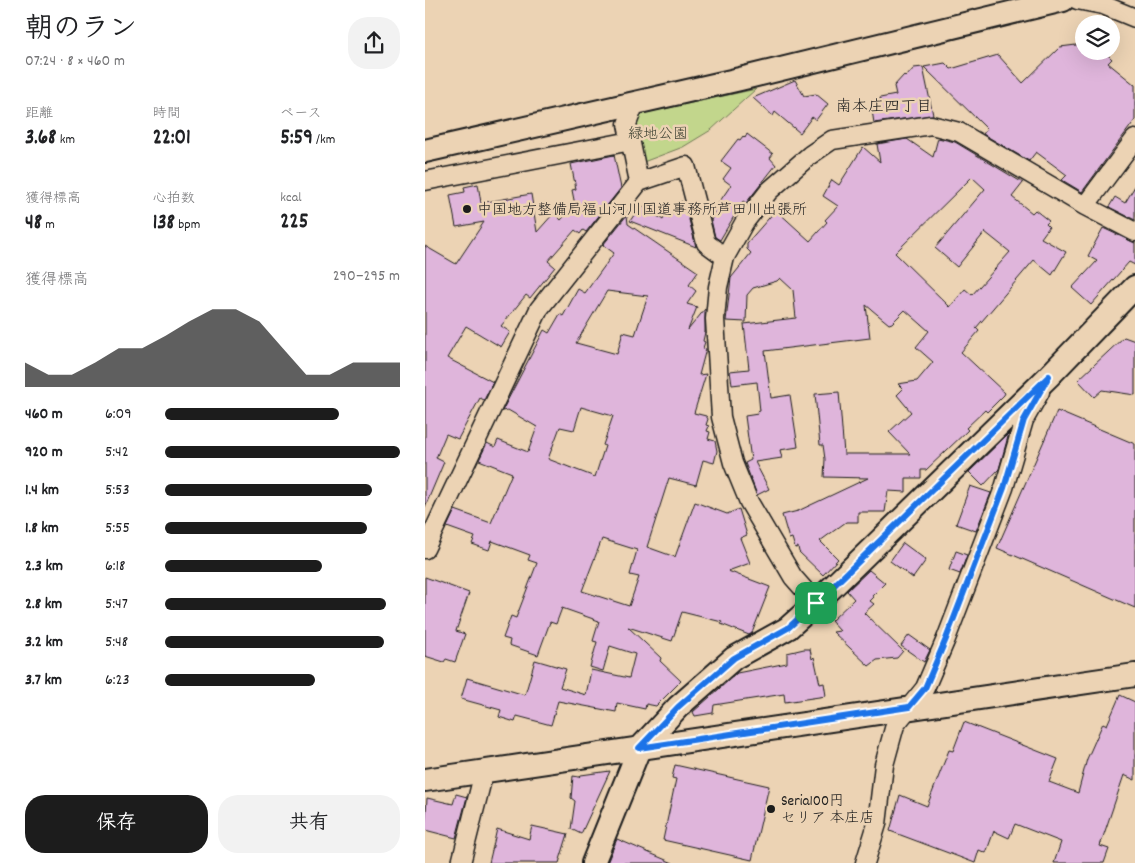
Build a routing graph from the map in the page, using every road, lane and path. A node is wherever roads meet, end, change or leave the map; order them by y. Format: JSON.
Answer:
{"nodes":[{"id":1,"x":1063,"y":0,"type":"edge"},
{"id":2,"x":1077,"y":0,"type":"edge"},
{"id":3,"x":1135,"y":18,"type":"edge"},
{"id":4,"x":635,"y":103,"type":"junction"},
{"id":5,"x":1135,"y":139,"type":"edge"},
{"id":6,"x":631,"y":141,"type":"junction"},
{"id":7,"x":425,"y":151,"type":"edge"},
{"id":8,"x":425,"y":181,"type":"edge"},
{"id":9,"x":639,"y":182,"type":"junction"},
{"id":10,"x":1085,"y":206,"type":"junction"},
{"id":11,"x":1135,"y":232,"type":"edge"},
{"id":12,"x":725,"y":257,"type":"junction"},
{"id":13,"x":1135,"y":287,"type":"edge"},
{"id":14,"x":1049,"y":376,"type":"junction"},
{"id":15,"x":425,"y":549,"type":"edge"},
{"id":16,"x":816,"y":603,"type":"junction"},
{"id":17,"x":1135,"y":675,"type":"edge"},
{"id":18,"x":909,"y":707,"type":"junction"},
{"id":19,"x":639,"y":748,"type":"junction"},
{"id":20,"x":484,"y":772,"type":"junction"},
{"id":21,"x":425,"y":780,"type":"edge"},
{"id":22,"x":461,"y":863,"type":"edge"},
{"id":23,"x":593,"y":863,"type":"edge"},
{"id":24,"x":865,"y":863,"type":"edge"}],
"edges":[{"from":1,"to":4,"type":"street"},
{"from":2,"to":3,"type":"street"},
{"from":4,"to":6,"type":"street"},
{"from":4,"to":7,"type":"street"},
{"from":5,"to":10,"type":"street"},
{"from":6,"to":8,"type":"street"},
{"from":6,"to":9,"type":"street"},
{"from":9,"to":12,"type":"street"},
{"from":9,"to":15,"type":"street"},
{"from":10,"to":11,"type":"street"},
{"from":10,"to":12,"type":"street"},
{"from":12,"to":16,"type":"street"},
{"from":13,"to":14,"type":"street"},
{"from":14,"to":16,"type":"street"},
{"from":14,"to":18,"type":"street"},
{"from":16,"to":19,"type":"street"},
{"from":17,"to":18,"type":"street"},
{"from":18,"to":19,"type":"street"},
{"from":18,"to":24,"type":"street"},
{"from":19,"to":20,"type":"street"},
{"from":19,"to":23,"type":"street"},
{"from":20,"to":21,"type":"street"},
{"from":20,"to":22,"type":"street"}]}
